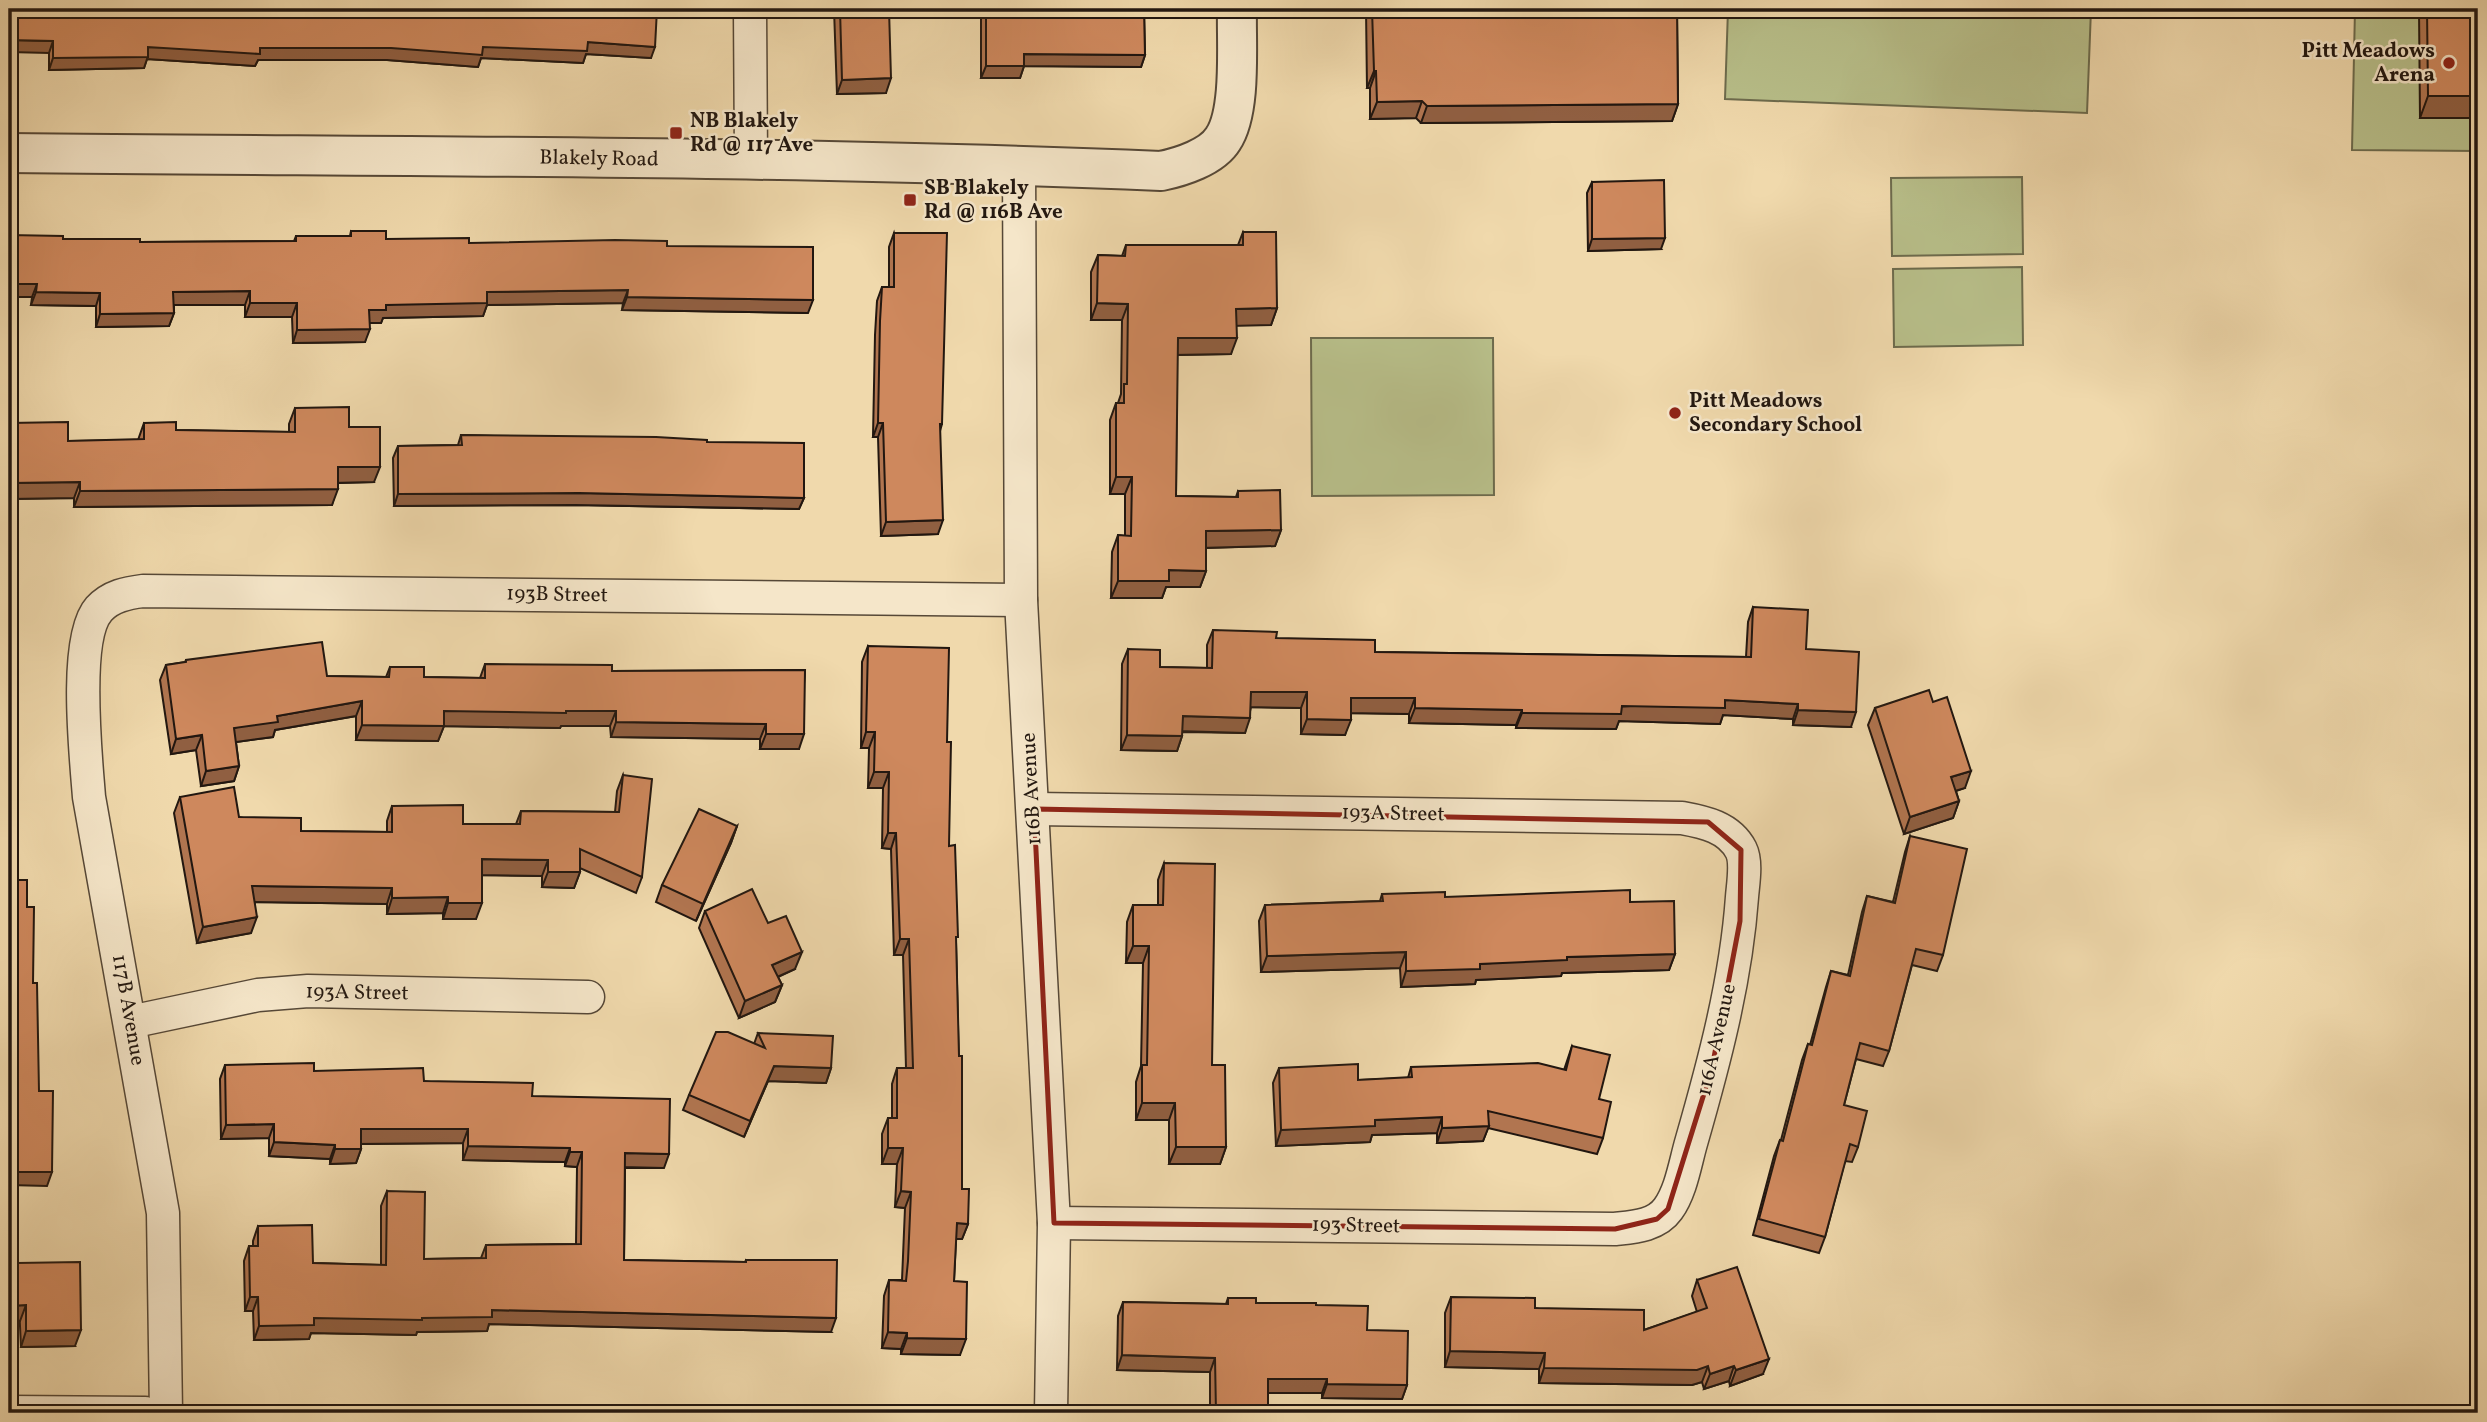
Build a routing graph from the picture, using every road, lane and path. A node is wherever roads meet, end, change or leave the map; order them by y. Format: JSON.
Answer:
{"nodes":[{"id":1,"x":750,"y":9,"type":"edge"},
{"id":2,"x":1237,"y":9,"type":"edge"},
{"id":3,"x":9,"y":153,"type":"edge"},
{"id":4,"x":751,"y":161,"type":"junction"},
{"id":5,"x":1019,"y":165,"type":"junction"},
{"id":6,"x":1021,"y":600,"type":"junction"},
{"id":7,"x":99,"y":610,"type":"joint"},
{"id":8,"x":1034,"y":810,"type":"junction"},
{"id":9,"x":1741,"y":850,"type":"joint"},
{"id":10,"x":587,"y":997,"type":"dead end"},
{"id":11,"x":130,"y":1022,"type":"junction"},
{"id":12,"x":1657,"y":1220,"type":"joint"},
{"id":13,"x":1054,"y":1223,"type":"junction"},
{"id":14,"x":9,"y":1412,"type":"edge"},
{"id":15,"x":145,"y":1413,"type":"edge"},
{"id":16,"x":166,"y":1413,"type":"edge"},
{"id":17,"x":1051,"y":1413,"type":"edge"}],
"edges":[{"from":1,"to":4,"type":"street"},
{"from":2,"to":5,"type":"street","name":"Blakely Road"},
{"from":3,"to":4,"type":"street","name":"Blakely Road"},
{"from":4,"to":5,"type":"street","name":"Blakely Road"},
{"from":5,"to":6,"type":"street","name":"116B Avenue"},
{"from":6,"to":7,"type":"street","name":"193B Street"},
{"from":6,"to":8,"type":"street","name":"116B Avenue"},
{"from":7,"to":11,"type":"street","name":"117B Avenue"},
{"from":8,"to":9,"type":"street","name":"193A Street"},
{"from":8,"to":13,"type":"street","name":"116B Avenue"},
{"from":9,"to":12,"type":"street","name":"116A Avenue"},
{"from":10,"to":11,"type":"street","name":"193A Street"},
{"from":11,"to":16,"type":"street","name":"117B Avenue"},
{"from":12,"to":13,"type":"street","name":"193 Street"},
{"from":13,"to":17,"type":"street","name":"116B Avenue"},
{"from":14,"to":15,"type":"street"}]}
